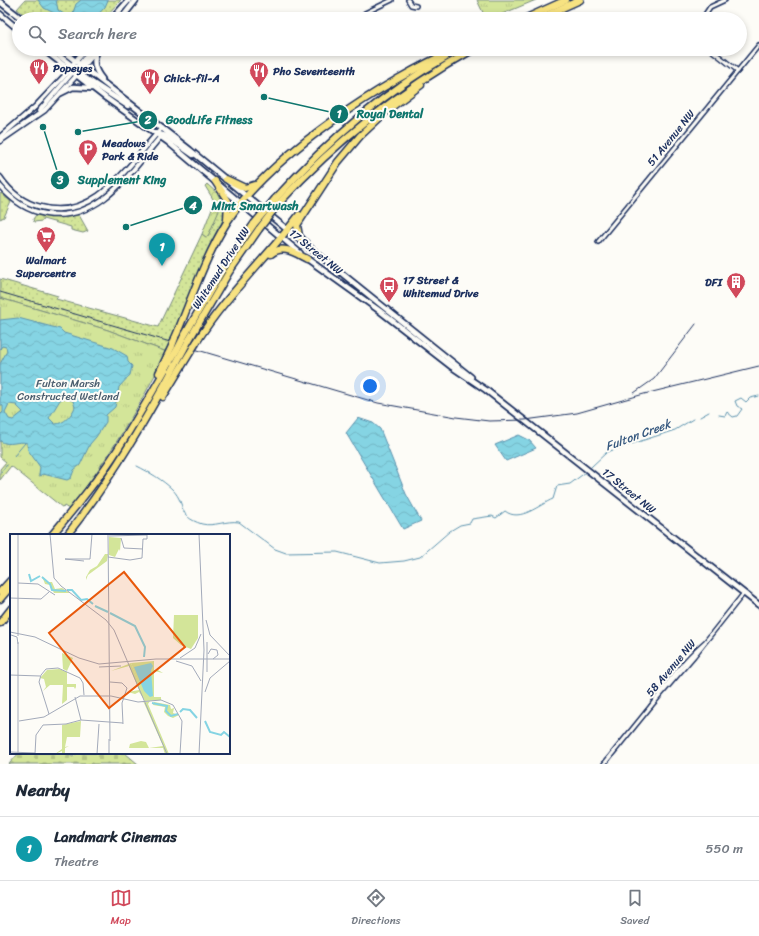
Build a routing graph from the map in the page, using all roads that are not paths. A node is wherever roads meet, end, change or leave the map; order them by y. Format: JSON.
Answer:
{"nodes":[{"id":1,"x":129,"y":0,"type":"edge"},
{"id":2,"x":136,"y":0,"type":"edge"},
{"id":3,"x":392,"y":0,"type":"edge"},
{"id":4,"x":408,"y":0,"type":"edge"},
{"id":5,"x":566,"y":0,"type":"edge"},
{"id":6,"x":580,"y":0,"type":"edge"},
{"id":7,"x":725,"y":0,"type":"edge"},
{"id":8,"x":0,"y":2,"type":"edge"},
{"id":9,"x":416,"y":6,"type":"dead end"},
{"id":10,"x":13,"y":12,"type":"edge"},
{"id":11,"x":119,"y":12,"type":"edge"},
{"id":12,"x":127,"y":12,"type":"edge"},
{"id":13,"x":367,"y":12,"type":"edge"},
{"id":14,"x":539,"y":12,"type":"edge"},
{"id":15,"x":553,"y":12,"type":"edge"},
{"id":16,"x":707,"y":12,"type":"edge"},
{"id":17,"x":0,"y":14,"type":"edge"},
{"id":18,"x":12,"y":24,"type":"edge"},
{"id":19,"x":759,"y":45,"type":"edge"},
{"id":20,"x":55,"y":56,"type":"edge"},
{"id":21,"x":59,"y":56,"type":"edge"},
{"id":22,"x":67,"y":56,"type":"edge"},
{"id":23,"x":82,"y":56,"type":"edge"},
{"id":24,"x":86,"y":56,"type":"edge"},
{"id":25,"x":90,"y":56,"type":"edge"},
{"id":26,"x":94,"y":56,"type":"edge"},
{"id":27,"x":440,"y":56,"type":"edge"},
{"id":28,"x":449,"y":56,"type":"edge"},
{"id":29,"x":462,"y":56,"type":"edge"},
{"id":30,"x":719,"y":56,"type":"edge"},
{"id":31,"x":76,"y":69,"type":"junction"},
{"id":32,"x":439,"y":69,"type":"junction"},
{"id":33,"x":738,"y":71,"type":"junction"},
{"id":34,"x":108,"y":87,"type":"junction"},
{"id":35,"x":93,"y":88,"type":"junction"},
{"id":36,"x":61,"y":93,"type":"junction"},
{"id":37,"x":147,"y":117,"type":"junction"},
{"id":38,"x":28,"y":123,"type":"junction"},
{"id":39,"x":162,"y":133,"type":"junction"},
{"id":40,"x":0,"y":137,"type":"edge"},
{"id":41,"x":0,"y":141,"type":"edge"},
{"id":42,"x":0,"y":177,"type":"edge"},
{"id":43,"x":226,"y":179,"type":"junction"},
{"id":44,"x":260,"y":180,"type":"junction"},
{"id":45,"x":214,"y":181,"type":"junction"},
{"id":46,"x":324,"y":182,"type":"junction"},
{"id":47,"x":0,"y":186,"type":"edge"},
{"id":48,"x":246,"y":196,"type":"junction"},
{"id":49,"x":277,"y":201,"type":"junction"},
{"id":50,"x":241,"y":203,"type":"junction"},
{"id":51,"x":227,"y":222,"type":"junction"},
{"id":52,"x":288,"y":230,"type":"junction"},
{"id":53,"x":282,"y":237,"type":"junction"},
{"id":54,"x":598,"y":242,"type":"dead end"},
{"id":55,"x":310,"y":248,"type":"junction"},
{"id":56,"x":307,"y":259,"type":"junction"},
{"id":57,"x":258,"y":266,"type":"junction"},
{"id":58,"x":178,"y":348,"type":"junction"},
{"id":59,"x":486,"y":390,"type":"junction"},
{"id":60,"x":137,"y":435,"type":"junction"},
{"id":61,"x":53,"y":534,"type":"edge"},
{"id":62,"x":68,"y":534,"type":"edge"},
{"id":63,"x":10,"y":581,"type":"edge"},
{"id":64,"x":10,"y":587,"type":"edge"},
{"id":65,"x":0,"y":592,"type":"edge"},
{"id":66,"x":744,"y":593,"type":"junction"},
{"id":67,"x":0,"y":599,"type":"edge"},
{"id":68,"x":10,"y":604,"type":"edge"},
{"id":69,"x":759,"y":605,"type":"edge"},
{"id":70,"x":10,"y":610,"type":"edge"},
{"id":71,"x":0,"y":617,"type":"edge"},
{"id":72,"x":0,"y":623,"type":"edge"},
{"id":73,"x":604,"y":764,"type":"edge"}],
"edges":[{"from":1,"to":11,"type":"main road"},
{"from":2,"to":12,"type":"main road"},
{"from":3,"to":13,"type":"street"},
{"from":4,"to":9,"type":"street"},
{"from":5,"to":14,"type":"highway"},
{"from":6,"to":15,"type":"highway"},
{"from":7,"to":16,"type":"street"},
{"from":8,"to":10,"type":"main road"},
{"from":17,"to":18,"type":"main road"},
{"from":19,"to":33,"type":"street","name":"51 Avenue NW"},
{"from":20,"to":31,"type":"main road","name":"17 Street NW"},
{"from":21,"to":31,"type":"main road"},
{"from":22,"to":31,"type":"main road","name":"17 Street NW"},
{"from":23,"to":31,"type":"main road"},
{"from":24,"to":31,"type":"main road"},
{"from":25,"to":31,"type":"main road"},
{"from":26,"to":34,"type":"main road"},
{"from":27,"to":44,"type":"highway"},
{"from":28,"to":49,"type":"highway","name":"Whitemud Drive NW"},
{"from":29,"to":32,"type":"highway","name":"Whitemud Drive NW"},
{"from":30,"to":33,"type":"street"},
{"from":31,"to":34,"type":"main road","name":"17 Street NW"},
{"from":31,"to":35,"type":"main road","name":"17 Street NW"},
{"from":31,"to":36,"type":"street"},
{"from":31,"to":37,"type":"main road"},
{"from":31,"to":38,"type":"street"},
{"from":31,"to":40,"type":"street"},
{"from":32,"to":46,"type":"highway"},
{"from":32,"to":49,"type":"highway","name":"Whitemud Drive NW"},
{"from":33,"to":54,"type":"street","name":"51 Avenue NW"},
{"from":34,"to":37,"type":"main road","name":"17 Street NW"},
{"from":35,"to":36,"type":"main road"},
{"from":35,"to":39,"type":"main road","name":"17 Street NW"},
{"from":36,"to":38,"type":"street"},
{"from":37,"to":39,"type":"main road","name":"17 Street NW"},
{"from":38,"to":41,"type":"street"},
{"from":39,"to":42,"type":"street"},
{"from":39,"to":43,"type":"main road","name":"17 Street NW"},
{"from":39,"to":45,"type":"main road","name":"17 Street NW"},
{"from":39,"to":47,"type":"street"},
{"from":43,"to":44,"type":"highway"},
{"from":43,"to":48,"type":"main road","name":"17 Street NW"},
{"from":44,"to":48,"type":"highway"},
{"from":45,"to":50,"type":"main road","name":"17 Street NW"},
{"from":45,"to":51,"type":"highway"},
{"from":46,"to":52,"type":"highway"},
{"from":46,"to":55,"type":"highway"},
{"from":48,"to":50,"type":"highway"},
{"from":48,"to":52,"type":"main road","name":"17 Street NW"},
{"from":49,"to":58,"type":"highway","name":"Whitemud Drive NW","bridge":true},
{"from":50,"to":51,"type":"highway"},
{"from":50,"to":53,"type":"main road","name":"17 Street NW"},
{"from":51,"to":58,"type":"highway","bridge":true},
{"from":52,"to":53,"type":"highway"},
{"from":52,"to":55,"type":"main road","name":"17 Street NW"},
{"from":53,"to":56,"type":"main road","name":"17 Street NW"},
{"from":53,"to":57,"type":"highway"},
{"from":55,"to":59,"type":"main road","name":"17 Street NW"},
{"from":56,"to":57,"type":"highway"},
{"from":56,"to":59,"type":"main road","name":"17 Street NW"},
{"from":57,"to":60,"type":"highway","bridge":true},
{"from":58,"to":60,"type":"highway","name":"Whitemud Drive NW"},
{"from":58,"to":61,"type":"highway","name":"Whitemud Drive NW"},
{"from":59,"to":66,"type":"main road","name":"17 Street NW"},
{"from":60,"to":62,"type":"highway","name":"Whitemud Drive NW"},
{"from":63,"to":65,"type":"highway"},
{"from":64,"to":67,"type":"highway"},
{"from":66,"to":69,"type":"main road","name":"17 Street NW"},
{"from":66,"to":73,"type":"street","name":"58 Avenue NW"},
{"from":68,"to":71,"type":"highway"},
{"from":70,"to":72,"type":"highway"}]}
